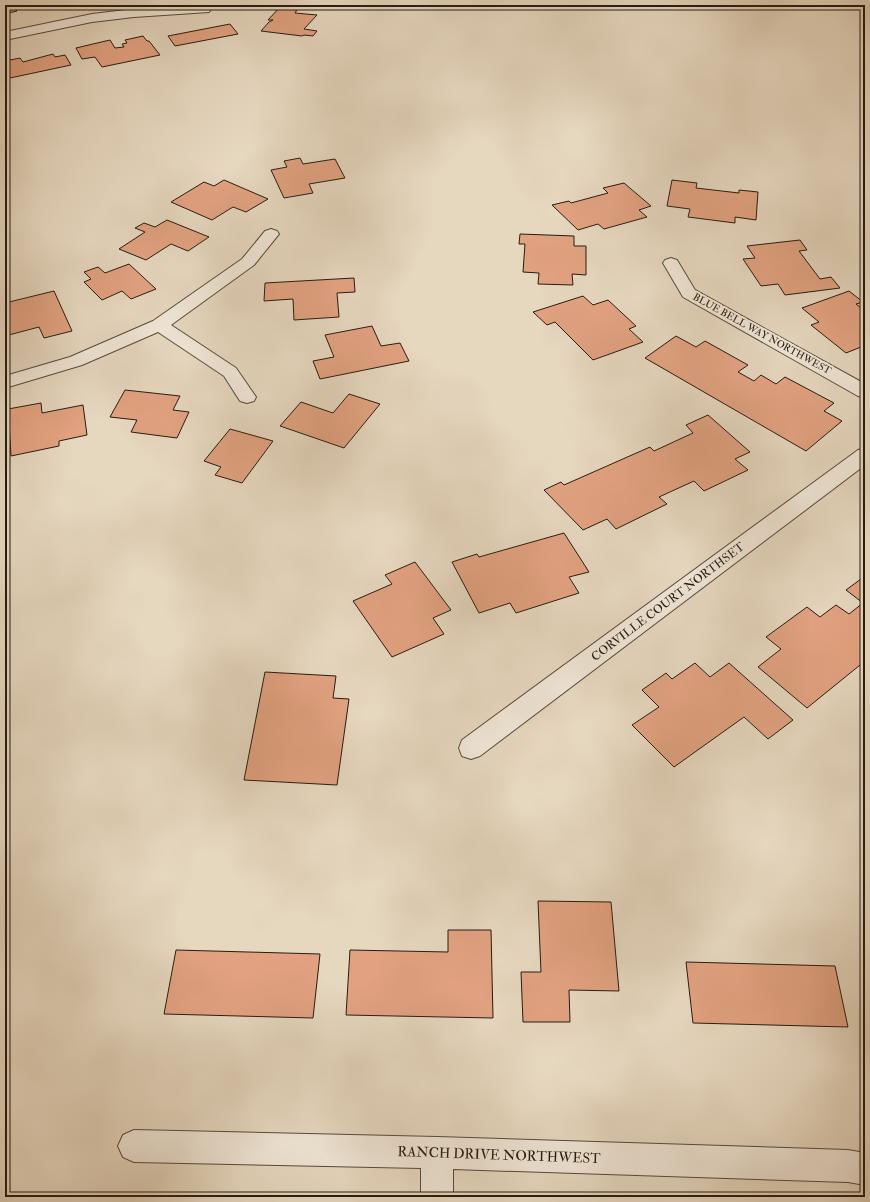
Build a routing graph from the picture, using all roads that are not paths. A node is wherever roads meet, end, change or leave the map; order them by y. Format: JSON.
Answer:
{"nodes":[{"id":1,"x":205,"y":9,"type":"dead end"},
{"id":2,"x":5,"y":36,"type":"edge"},
{"id":3,"x":271,"y":234,"type":"dead end"},
{"id":4,"x":671,"y":263,"type":"dead end"},
{"id":5,"x":159,"y":325,"type":"junction"},
{"id":6,"x":5,"y":382,"type":"edge"},
{"id":7,"x":865,"y":392,"type":"edge"},
{"id":8,"x":248,"y":397,"type":"dead end"},
{"id":9,"x":865,"y":455,"type":"edge"},
{"id":10,"x":471,"y":748,"type":"dead end"},
{"id":11,"x":134,"y":1146,"type":"dead end"},
{"id":12,"x":437,"y":1153,"type":"junction"},
{"id":13,"x":865,"y":1169,"type":"edge"},
{"id":14,"x":437,"y":1197,"type":"edge"}],
"edges":[{"from":1,"to":2,"type":"street"},
{"from":3,"to":5,"type":"street"},
{"from":4,"to":7,"type":"street","name":"BLUE BELL WAY NORTHWEST"},
{"from":5,"to":6,"type":"street"},
{"from":5,"to":8,"type":"street"},
{"from":9,"to":10,"type":"street","name":"CORVILLE COURT NORTHSET"},
{"from":11,"to":12,"type":"street","name":"RANCH DRIVE NORTHWEST"},
{"from":12,"to":13,"type":"street","name":"RANCH DRIVE NORTHWEST"},
{"from":12,"to":14,"type":"street"}]}
